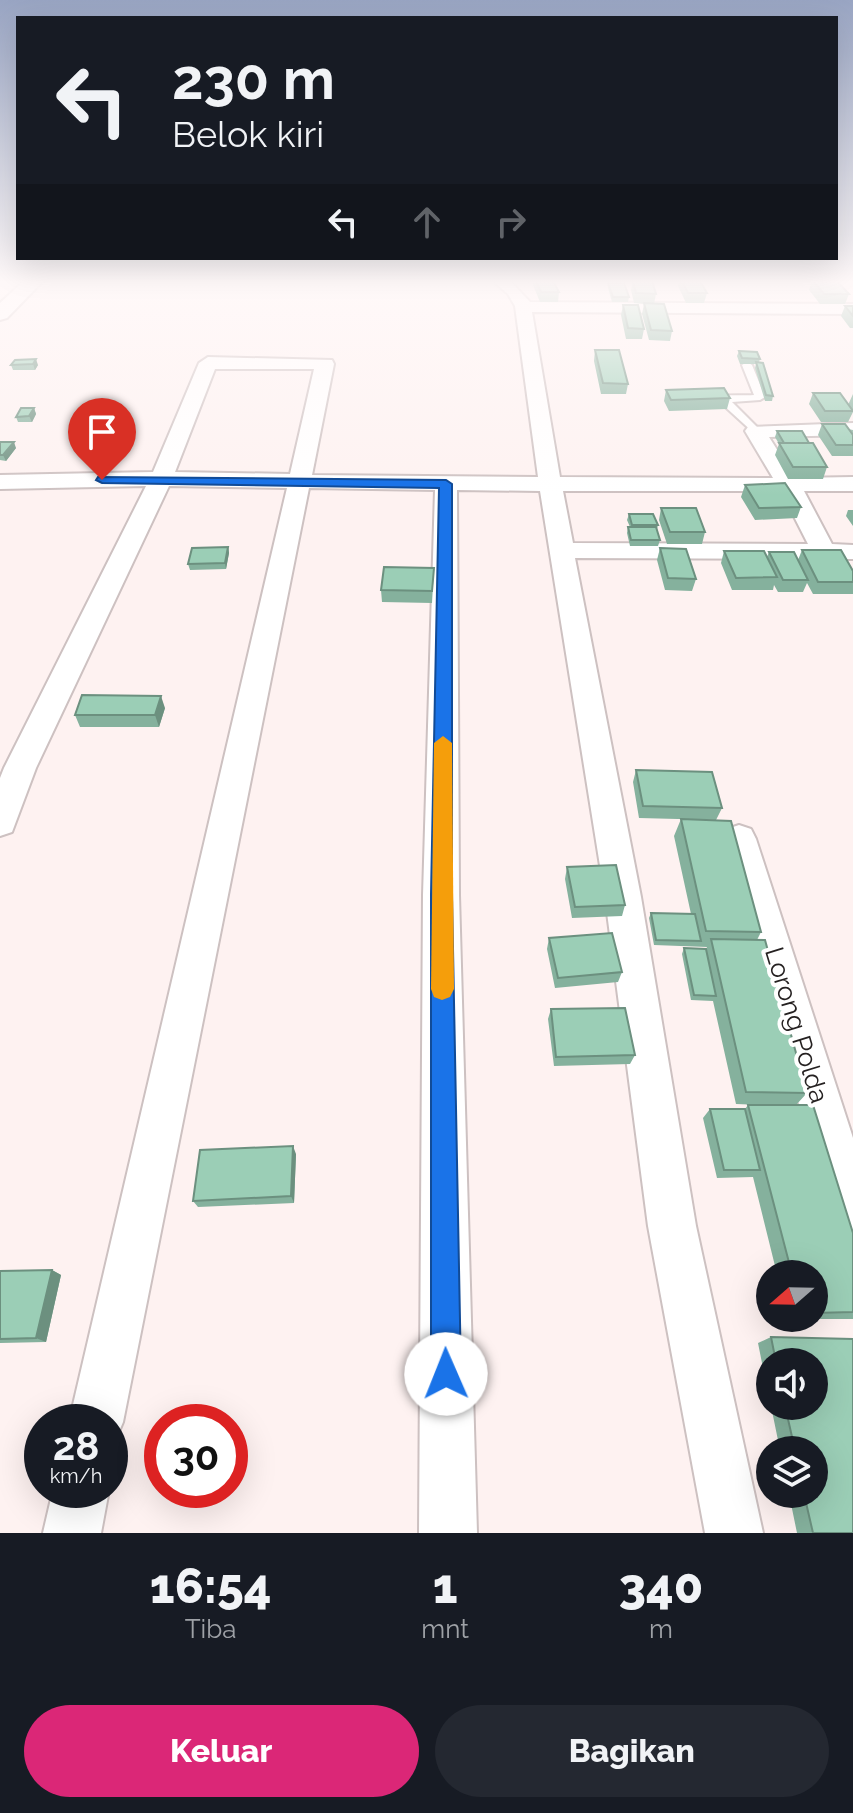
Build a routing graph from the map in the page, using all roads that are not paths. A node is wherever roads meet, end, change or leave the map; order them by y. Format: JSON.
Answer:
{"nodes":[{"id":1,"x":524,"y":353,"type":"edge"},
{"id":2,"x":747,"y":365,"type":"edge"},
{"id":3,"x":700,"y":397,"type":"edge"},
{"id":4,"x":724,"y":400,"type":"junction"},
{"id":5,"x":853,"y":429,"type":"edge"},
{"id":6,"x":755,"y":431,"type":"junction"},
{"id":7,"x":161,"y":479,"type":"junction"},
{"id":8,"x":0,"y":482,"type":"edge"},
{"id":9,"x":302,"y":483,"type":"junction"},
{"id":10,"x":446,"y":484,"type":"junction"},
{"id":11,"x":550,"y":484,"type":"junction"},
{"id":12,"x":853,"y":484,"type":"edge"},
{"id":13,"x":789,"y":485,"type":"junction"},
{"id":14,"x":562,"y":550,"type":"junction"},
{"id":15,"x":824,"y":552,"type":"junction"},
{"id":16,"x":853,"y":552,"type":"edge"},
{"id":17,"x":0,"y":822,"type":"edge"},
{"id":18,"x":739,"y":839,"type":"edge"},
{"id":19,"x":853,"y":1211,"type":"edge"},
{"id":20,"x":100,"y":1404,"type":"edge"},
{"id":21,"x":77,"y":1508,"type":"edge"},
{"id":22,"x":72,"y":1533,"type":"edge"},
{"id":23,"x":448,"y":1533,"type":"edge"},
{"id":24,"x":734,"y":1533,"type":"edge"}],
"edges":[{"from":1,"to":11,"type":"street"},
{"from":2,"to":4,"type":"lane"},
{"from":3,"to":4,"type":"lane"},
{"from":4,"to":6,"type":"lane"},
{"from":5,"to":6,"type":"street"},
{"from":6,"to":13,"type":"street"},
{"from":7,"to":8,"type":"street"},
{"from":7,"to":9,"type":"street"},
{"from":7,"to":9,"type":"street"},
{"from":7,"to":17,"type":"street"},
{"from":9,"to":10,"type":"street"},
{"from":9,"to":20,"type":"street"},
{"from":10,"to":11,"type":"street"},
{"from":10,"to":23,"type":"street"},
{"from":11,"to":13,"type":"street"},
{"from":11,"to":14,"type":"street"},
{"from":12,"to":13,"type":"street"},
{"from":13,"to":15,"type":"street"},
{"from":14,"to":15,"type":"street"},
{"from":14,"to":24,"type":"street"},
{"from":15,"to":16,"type":"street"},
{"from":18,"to":19,"type":"street","name":"Lorong Polda"},
{"from":21,"to":22,"type":"street"}]}
